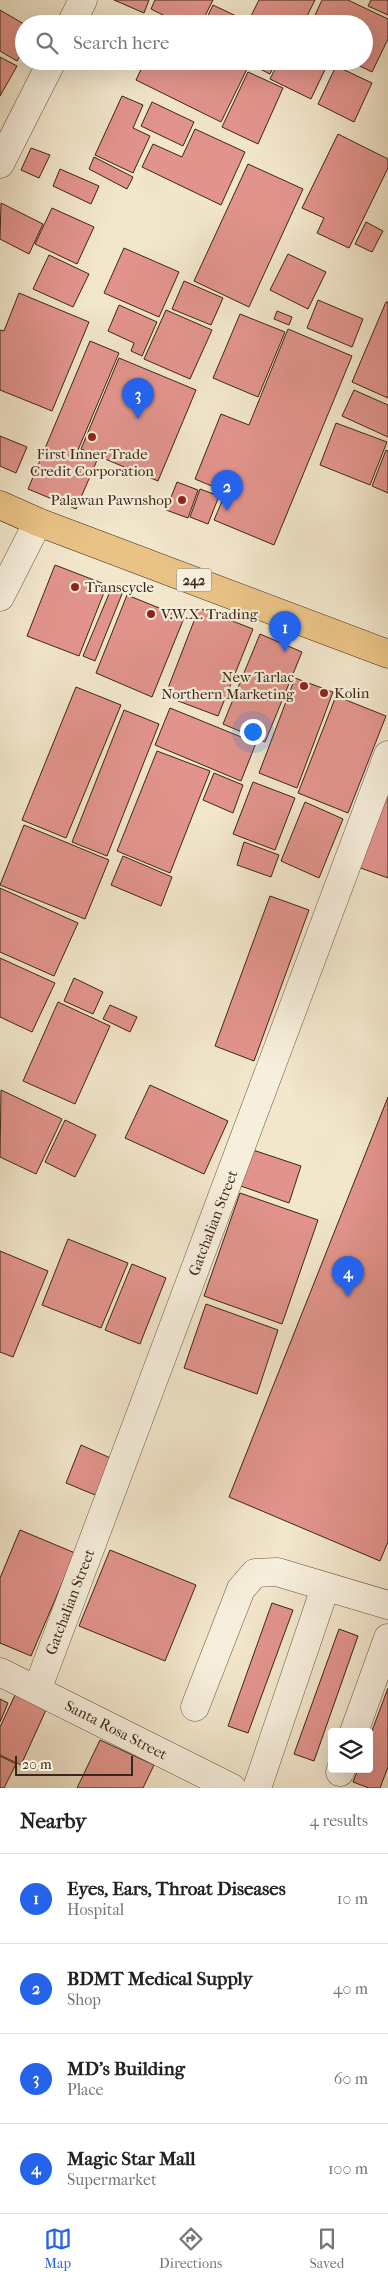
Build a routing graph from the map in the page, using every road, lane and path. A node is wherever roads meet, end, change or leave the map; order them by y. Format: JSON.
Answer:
{"nodes":[{"id":1,"x":83,"y":0,"type":"edge"},
{"id":2,"x":76,"y":15,"type":"edge"},
{"id":3,"x":47,"y":70,"type":"edge"},
{"id":4,"x":0,"y":164,"type":"edge"},
{"id":5,"x":0,"y":505,"type":"edge"},
{"id":6,"x":38,"y":522,"type":"junction"},
{"id":7,"x":0,"y":597,"type":"edge"},
{"id":8,"x":388,"y":654,"type":"edge"},
{"id":9,"x":388,"y":755,"type":"edge"},
{"id":10,"x":325,"y":1588,"type":"junction"},
{"id":11,"x":388,"y":1605,"type":"edge"},
{"id":12,"x":388,"y":1638,"type":"edge"},
{"id":13,"x":0,"y":1672,"type":"edge"},
{"id":14,"x":37,"y":1690,"type":"junction"},
{"id":15,"x":195,"y":1707,"type":"dead end"},
{"id":16,"x":355,"y":1728,"type":"edge"},
{"id":17,"x":232,"y":1788,"type":"edge"},
{"id":18,"x":257,"y":1788,"type":"edge"}],
"edges":[{"from":1,"to":2,"type":"street"},
{"from":3,"to":4,"type":"street"},
{"from":5,"to":6,"type":"main road","number":"242"},
{"from":6,"to":7,"type":"street"},
{"from":6,"to":8,"type":"main road","number":"242"},
{"from":9,"to":14,"type":"street","name":"Gatchalian Street"},
{"from":10,"to":11,"type":"street"},
{"from":10,"to":15,"type":"street"},
{"from":10,"to":18,"type":"street"},
{"from":12,"to":16,"type":"street"},
{"from":13,"to":14,"type":"street","name":"Santa Rosa Street"},
{"from":14,"to":17,"type":"street","name":"Santa Rosa Street"}]}
